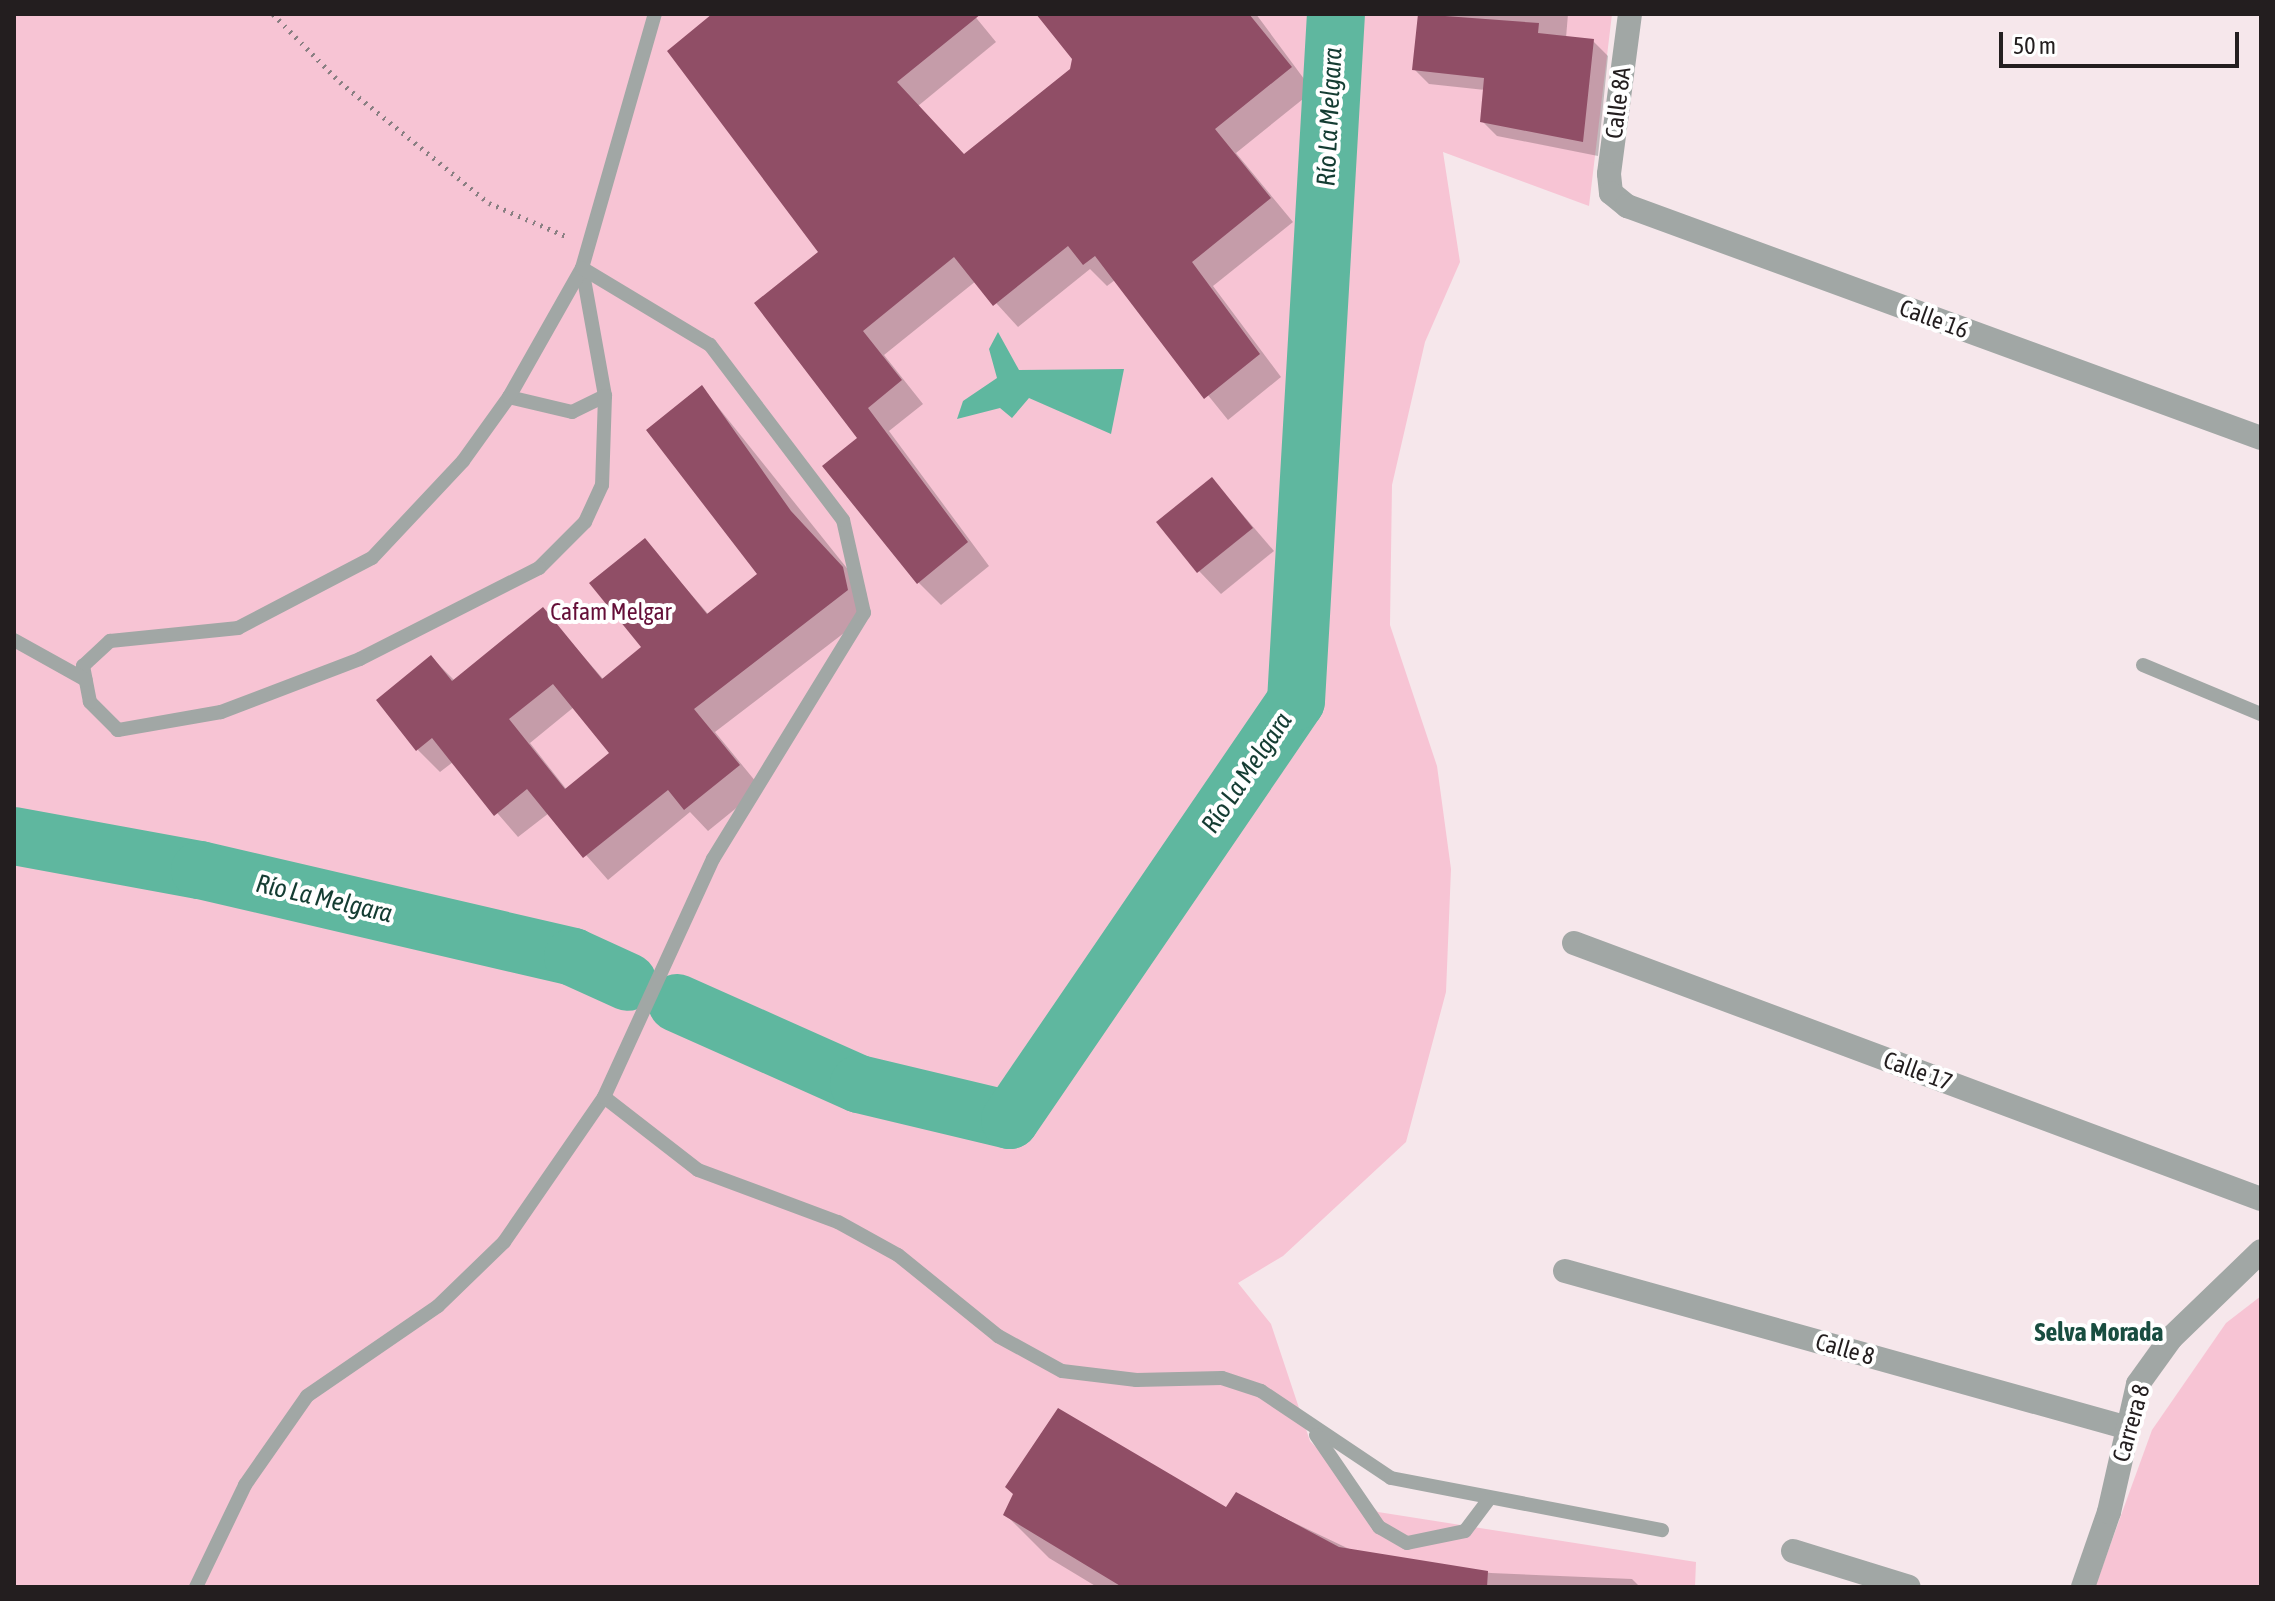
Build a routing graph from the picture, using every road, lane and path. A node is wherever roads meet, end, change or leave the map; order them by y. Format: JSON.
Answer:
{"nodes":[{"id":1,"x":273,"y":14,"type":"edge"},
{"id":2,"x":655,"y":14,"type":"edge"},
{"id":3,"x":1630,"y":14,"type":"edge"},
{"id":4,"x":1611,"y":193,"type":"joint"},
{"id":5,"x":587,"y":245,"type":"junction"},
{"id":6,"x":582,"y":268,"type":"junction"},
{"id":7,"x":605,"y":396,"type":"junction"},
{"id":8,"x":509,"y":397,"type":"junction"},
{"id":9,"x":2261,"y":438,"type":"edge"},
{"id":10,"x":14,"y":640,"type":"edge"},
{"id":11,"x":2143,"y":665,"type":"dead end"},
{"id":12,"x":86,"y":680,"type":"junction"},
{"id":13,"x":2261,"y":714,"type":"edge"},
{"id":14,"x":1574,"y":943,"type":"dead end"},
{"id":15,"x":604,"y":1097,"type":"junction"},
{"id":16,"x":2261,"y":1199,"type":"edge"},
{"id":17,"x":2261,"y":1251,"type":"edge"},
{"id":18,"x":1565,"y":1271,"type":"dead end"},
{"id":19,"x":2125,"y":1427,"type":"junction"},
{"id":20,"x":1313,"y":1431,"type":"junction"},
{"id":21,"x":1488,"y":1501,"type":"junction"},
{"id":22,"x":1662,"y":1530,"type":"dead end"},
{"id":23,"x":1793,"y":1551,"type":"dead end"},
{"id":24,"x":196,"y":1587,"type":"edge"},
{"id":25,"x":1909,"y":1587,"type":"edge"},
{"id":26,"x":2083,"y":1587,"type":"edge"}],
"edges":[{"from":1,"to":5,"type":"path"},
{"from":2,"to":5,"type":"lane"},
{"from":3,"to":4,"type":"street","name":"Calle 8A"},
{"from":4,"to":9,"type":"street","name":"Calle 16"},
{"from":5,"to":6,"type":"lane"},
{"from":6,"to":7,"type":"lane"},
{"from":6,"to":8,"type":"lane"},
{"from":6,"to":15,"type":"lane"},
{"from":7,"to":8,"type":"lane"},
{"from":7,"to":12,"type":"lane"},
{"from":8,"to":12,"type":"lane"},
{"from":10,"to":12,"type":"lane"},
{"from":11,"to":13,"type":"lane"},
{"from":14,"to":16,"type":"street","name":"Calle 17"},
{"from":15,"to":20,"type":"lane"},
{"from":15,"to":24,"type":"lane"},
{"from":17,"to":19,"type":"street","name":"Carrera 8"},
{"from":18,"to":19,"type":"street","name":"Calle 8"},
{"from":19,"to":26,"type":"street","name":"Carrera 8"},
{"from":20,"to":21,"type":"lane"},
{"from":20,"to":21,"type":"lane"},
{"from":21,"to":22,"type":"lane"},
{"from":23,"to":25,"type":"street"}]}
